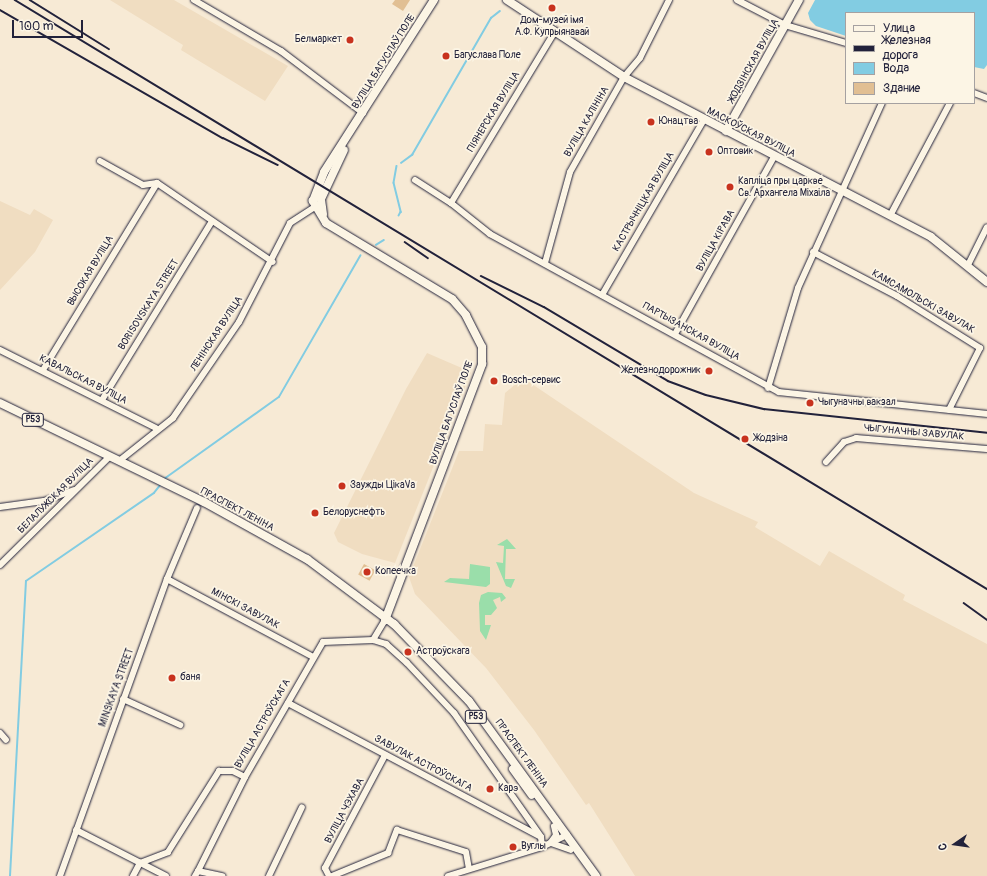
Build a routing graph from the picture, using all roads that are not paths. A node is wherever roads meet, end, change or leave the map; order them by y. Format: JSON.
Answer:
{"nodes":[{"id":1,"x":194,"y":0,"type":"edge"},
{"id":2,"x":434,"y":0,"type":"edge"},
{"id":3,"x":507,"y":0,"type":"edge"},
{"id":4,"x":669,"y":0,"type":"edge"},
{"id":5,"x":737,"y":0,"type":"edge"},
{"id":6,"x":799,"y":0,"type":"edge"},
{"id":7,"x":785,"y":25,"type":"junction"},
{"id":8,"x":555,"y":31,"type":"junction"},
{"id":9,"x":845,"y":43,"type":"edge"},
{"id":10,"x":624,"y":77,"type":"junction"},
{"id":11,"x":975,"y":93,"type":"edge"},
{"id":12,"x":987,"y":98,"type":"edge"},
{"id":13,"x":882,"y":104,"type":"edge"},
{"id":14,"x":949,"y":104,"type":"edge"},
{"id":15,"x":363,"y":113,"type":"junction"},
{"id":16,"x":704,"y":120,"type":"junction"},
{"id":17,"x":726,"y":131,"type":"junction"},
{"id":18,"x":350,"y":134,"type":"junction"},
{"id":19,"x":774,"y":157,"type":"junction"},
{"id":20,"x":100,"y":161,"type":"dead end"},
{"id":21,"x":415,"y":180,"type":"dead end"},
{"id":22,"x":157,"y":183,"type":"junction"},
{"id":23,"x":842,"y":189,"type":"junction"},
{"id":24,"x":451,"y":203,"type":"junction"},
{"id":25,"x":315,"y":207,"type":"junction"},
{"id":26,"x":891,"y":214,"type":"junction"},
{"id":27,"x":212,"y":221,"type":"junction"},
{"id":28,"x":987,"y":227,"type":"edge"},
{"id":29,"x":336,"y":228,"type":"junction"},
{"id":30,"x":813,"y":252,"type":"junction"},
{"id":31,"x":273,"y":262,"type":"junction"},
{"id":32,"x":545,"y":263,"type":"junction"},
{"id":33,"x":968,"y":265,"type":"junction"},
{"id":34,"x":987,"y":282,"type":"edge"},
{"id":35,"x":602,"y":295,"type":"junction"},
{"id":36,"x":675,"y":334,"type":"junction"},
{"id":37,"x":0,"y":350,"type":"edge"},
{"id":38,"x":43,"y":370,"type":"junction"},
{"id":39,"x":768,"y":388,"type":"junction"},
{"id":40,"x":102,"y":400,"type":"junction"},
{"id":41,"x":0,"y":403,"type":"edge"},
{"id":42,"x":949,"y":410,"type":"junction"},
{"id":43,"x":987,"y":414,"type":"edge"},
{"id":44,"x":156,"y":428,"type":"junction"},
{"id":45,"x":987,"y":449,"type":"edge"},
{"id":46,"x":109,"y":456,"type":"junction"},
{"id":47,"x":119,"y":462,"type":"junction"},
{"id":48,"x":826,"y":462,"type":"dead end"},
{"id":49,"x":81,"y":488,"type":"junction"},
{"id":50,"x":0,"y":507,"type":"edge"},
{"id":51,"x":197,"y":508,"type":"dead end"},
{"id":52,"x":0,"y":565,"type":"edge"},
{"id":53,"x":167,"y":578,"type":"junction"},
{"id":54,"x":385,"y":620,"type":"junction"},
{"id":55,"x":373,"y":640,"type":"junction"},
{"id":56,"x":313,"y":657,"type":"junction"},
{"id":57,"x":123,"y":699,"type":"junction"},
{"id":58,"x":288,"y":703,"type":"junction"},
{"id":59,"x":180,"y":725,"type":"dead end"},
{"id":60,"x":0,"y":733,"type":"edge"},
{"id":61,"x":6,"y":740,"type":"dead end"},
{"id":62,"x":385,"y":755,"type":"junction"},
{"id":63,"x":245,"y":777,"type":"junction"},
{"id":64,"x":302,"y":807,"type":"dead end"},
{"id":65,"x":554,"y":826,"type":"junction"},
{"id":66,"x":76,"y":830,"type":"junction"},
{"id":67,"x":564,"y":836,"type":"junction"},
{"id":68,"x":541,"y":838,"type":"junction"},
{"id":69,"x":550,"y":843,"type":"junction"},
{"id":70,"x":542,"y":847,"type":"junction"},
{"id":71,"x":571,"y":850,"type":"junction"},
{"id":72,"x":140,"y":863,"type":"junction"},
{"id":73,"x":469,"y":869,"type":"junction"},
{"id":74,"x":196,"y":873,"type":"edge"},
{"id":75,"x":60,"y":876,"type":"edge"},
{"id":76,"x":133,"y":876,"type":"edge"},
{"id":77,"x":166,"y":876,"type":"edge"},
{"id":78,"x":222,"y":876,"type":"edge"},
{"id":79,"x":269,"y":876,"type":"edge"},
{"id":80,"x":329,"y":876,"type":"edge"},
{"id":81,"x":332,"y":876,"type":"edge"},
{"id":82,"x":448,"y":876,"type":"edge"},
{"id":83,"x":590,"y":876,"type":"edge"},
{"id":84,"x":596,"y":876,"type":"edge"}],
"edges":[{"from":1,"to":15,"type":"street"},
{"from":2,"to":15,"type":"main road","name":"ВУЛІЦА БАГУСЛАЎ ПОЛЕ"},
{"from":3,"to":8,"type":"main road","name":"МАСКОЎСКАЯ ВУЛІЦА"},
{"from":4,"to":10,"type":"street","name":"ВУЛІЦА КАЛІНІНА"},
{"from":5,"to":7,"type":"street"},
{"from":6,"to":7,"type":"main road","name":"ЖОДЗІНСКАЯ ВУЛІЦА"},
{"from":7,"to":9,"type":"street"},
{"from":7,"to":17,"type":"main road","name":"ЖОДЗІНСКАЯ ВУЛІЦА"},
{"from":8,"to":10,"type":"main road","name":"МАСКОЎСКАЯ ВУЛІЦА"},
{"from":8,"to":24,"type":"street","name":"ПІЯНЕРСКАЯ ВУЛІЦА"},
{"from":10,"to":16,"type":"main road","name":"МАСКОЎСКАЯ ВУЛІЦА"},
{"from":10,"to":32,"type":"street","name":"ВУЛІЦА КАЛІНІНА"},
{"from":11,"to":12,"type":"street"},
{"from":13,"to":23,"type":"street"},
{"from":14,"to":26,"type":"street"},
{"from":15,"to":18,"type":"main road","name":"ВУЛІЦА БАГУСЛАЎ ПОЛЕ"},
{"from":16,"to":17,"type":"main road","name":"МАСКОЎСКАЯ ВУЛІЦА"},
{"from":16,"to":35,"type":"street","name":"КАСТРЫЧНІЦКАЯ ВУЛІЦА"},
{"from":17,"to":19,"type":"main road","name":"МАСКОЎСКАЯ ВУЛІЦА"},
{"from":18,"to":25,"type":"main road","name":"ВУЛІЦА БАГУСЛАЎ ПОЛЕ"},
{"from":18,"to":29,"type":"main road","name":"ВУЛІЦА БАГУСЛАЎ ПОЛЕ"},
{"from":19,"to":23,"type":"main road","name":"МАСКОЎСКАЯ ВУЛІЦА"},
{"from":19,"to":36,"type":"street","name":"ВУЛІЦА КІРАВА"},
{"from":20,"to":22,"type":"street"},
{"from":21,"to":24,"type":"street","name":"ПАРТЫЗАНСКАЯ ВУЛІЦА"},
{"from":22,"to":27,"type":"street"},
{"from":22,"to":38,"type":"street","name":"ВЫСОКАЯ ВУЛІЦА"},
{"from":23,"to":26,"type":"main road","name":"МАСКОЎСКАЯ ВУЛІЦА"},
{"from":23,"to":30,"type":"street"},
{"from":24,"to":32,"type":"street","name":"ПАРТЫЗАНСКАЯ ВУЛІЦА"},
{"from":25,"to":29,"type":"main road","name":"ВУЛІЦА БАГУСЛАЎ ПОЛЕ"},
{"from":25,"to":31,"type":"street","name":"ЛЕНІНСКАЯ ВУЛІЦА"},
{"from":26,"to":33,"type":"main road","name":"МАСКОЎСКАЯ ВУЛІЦА"},
{"from":27,"to":31,"type":"street"},
{"from":27,"to":40,"type":"street","name":"BORISOVSKAYA STREET"},
{"from":28,"to":33,"type":"street"},
{"from":29,"to":54,"type":"main road","name":"ВУЛІЦА БАГУСЛАЎ ПОЛЕ"},
{"from":30,"to":39,"type":"street"},
{"from":30,"to":42,"type":"street","name":"КАМСАМОЛЬСКІ ЗАВУЛАК"},
{"from":31,"to":44,"type":"street","name":"ЛЕНІНСКАЯ ВУЛІЦА"},
{"from":32,"to":35,"type":"street","name":"ПАРТЫЗАНСКАЯ ВУЛІЦА"},
{"from":33,"to":34,"type":"main road","name":"МАСКОЎСКАЯ ВУЛІЦА"},
{"from":35,"to":36,"type":"street","name":"ПАРТЫЗАНСКАЯ ВУЛІЦА"},
{"from":36,"to":39,"type":"street","name":"ПАРТЫЗАНСКАЯ ВУЛІЦА"},
{"from":37,"to":38,"type":"street","name":"КАВАЛЬСКАЯ ВУЛІЦА"},
{"from":38,"to":40,"type":"street","name":"КАВАЛЬСКАЯ ВУЛІЦА"},
{"from":39,"to":42,"type":"street","name":"ПАРТЫЗАНСКАЯ ВУЛІЦА"},
{"from":40,"to":44,"type":"street","name":"КАВАЛЬСКАЯ ВУЛІЦА"},
{"from":41,"to":46,"type":"main road","name":"ПРАСПЕКТ ЛЕНІНА","number":"Р53"},
{"from":42,"to":43,"type":"street","name":"ПАРТЫЗАНСКАЯ ВУЛІЦА"},
{"from":44,"to":47,"type":"street","name":"ЛЕНІНСКАЯ ВУЛІЦА"},
{"from":45,"to":48,"type":"street","name":"ЧЫГУНАЧНЫ ЗАВУЛАК"},
{"from":46,"to":47,"type":"main road","name":"ПРАСПЕКТ ЛЕНІНА","number":"Р53"},
{"from":46,"to":49,"type":"street","name":"БЕЛАЛУЖСКАЯ ВУЛІЦА"},
{"from":47,"to":54,"type":"main road","name":"ПРАСПЕКТ ЛЕНІНА","number":"Р53"},
{"from":49,"to":50,"type":"street"},
{"from":49,"to":52,"type":"street","name":"БЕЛАЛУЖСКАЯ ВУЛІЦА"},
{"from":51,"to":53,"type":"street","name":"MINSKAYA STREET"},
{"from":53,"to":56,"type":"street","name":"МІНСКІ ЗАВУЛАК"},
{"from":53,"to":57,"type":"street","name":"MINSKAYA STREET"},
{"from":54,"to":55,"type":"street"},
{"from":54,"to":65,"type":"main road","name":"ПРАСПЕКТ ЛЕНІНА","number":"Р53"},
{"from":54,"to":67,"type":"main road","name":"ПРАСПЕКТ ЛЕНІНА","number":"Р53"},
{"from":55,"to":56,"type":"street","name":"ВУЛІЦА АСТРОЎСКАГА"},
{"from":55,"to":68,"type":"street"},
{"from":56,"to":58,"type":"street","name":"ВУЛІЦА АСТРОЎСКАГА"},
{"from":57,"to":59,"type":"street"},
{"from":57,"to":66,"type":"street","name":"MINSKAYA STREET"},
{"from":58,"to":62,"type":"street","name":"ЗАВУЛАК АСТРОЎСКАГА"},
{"from":58,"to":63,"type":"street","name":"ВУЛІЦА АСТРОЎСКАГА"},
{"from":60,"to":61,"type":"street"},
{"from":62,"to":68,"type":"street","name":"ЗАВУЛАК АСТРОЎСКАГА"},
{"from":62,"to":80,"type":"street","name":"ВУЛІЦА ЧЭХАВА"},
{"from":63,"to":72,"type":"street","name":"ВУЛІЦА АСТРОЎСКАГА"},
{"from":63,"to":74,"type":"street"},
{"from":64,"to":79,"type":"street"},
{"from":65,"to":67,"type":"main road","name":"ПРАСПЕКТ ЛЕНІНА","number":"Р53"},
{"from":65,"to":69,"type":"street"},
{"from":66,"to":72,"type":"street"},
{"from":66,"to":75,"type":"street","name":"MINSKAYA STREET"},
{"from":67,"to":69,"type":"street"},
{"from":67,"to":71,"type":"main road","name":"ПРАСПЕКТ ЛЕНІНА","number":"Р53"},
{"from":67,"to":84,"type":"main road","name":"ПРАСПЕКТ ЛЕНІНА","number":"Р53"},
{"from":68,"to":70,"type":"street"},
{"from":69,"to":70,"type":"street"},
{"from":69,"to":71,"type":"street"},
{"from":70,"to":73,"type":"street"},
{"from":71,"to":83,"type":"main road","name":"ПРАСПЕКТ ЛЕНІНА","number":"Р53"},
{"from":72,"to":76,"type":"street"},
{"from":72,"to":77,"type":"street"},
{"from":73,"to":81,"type":"street"},
{"from":73,"to":82,"type":"street"},
{"from":74,"to":78,"type":"street"}]}
